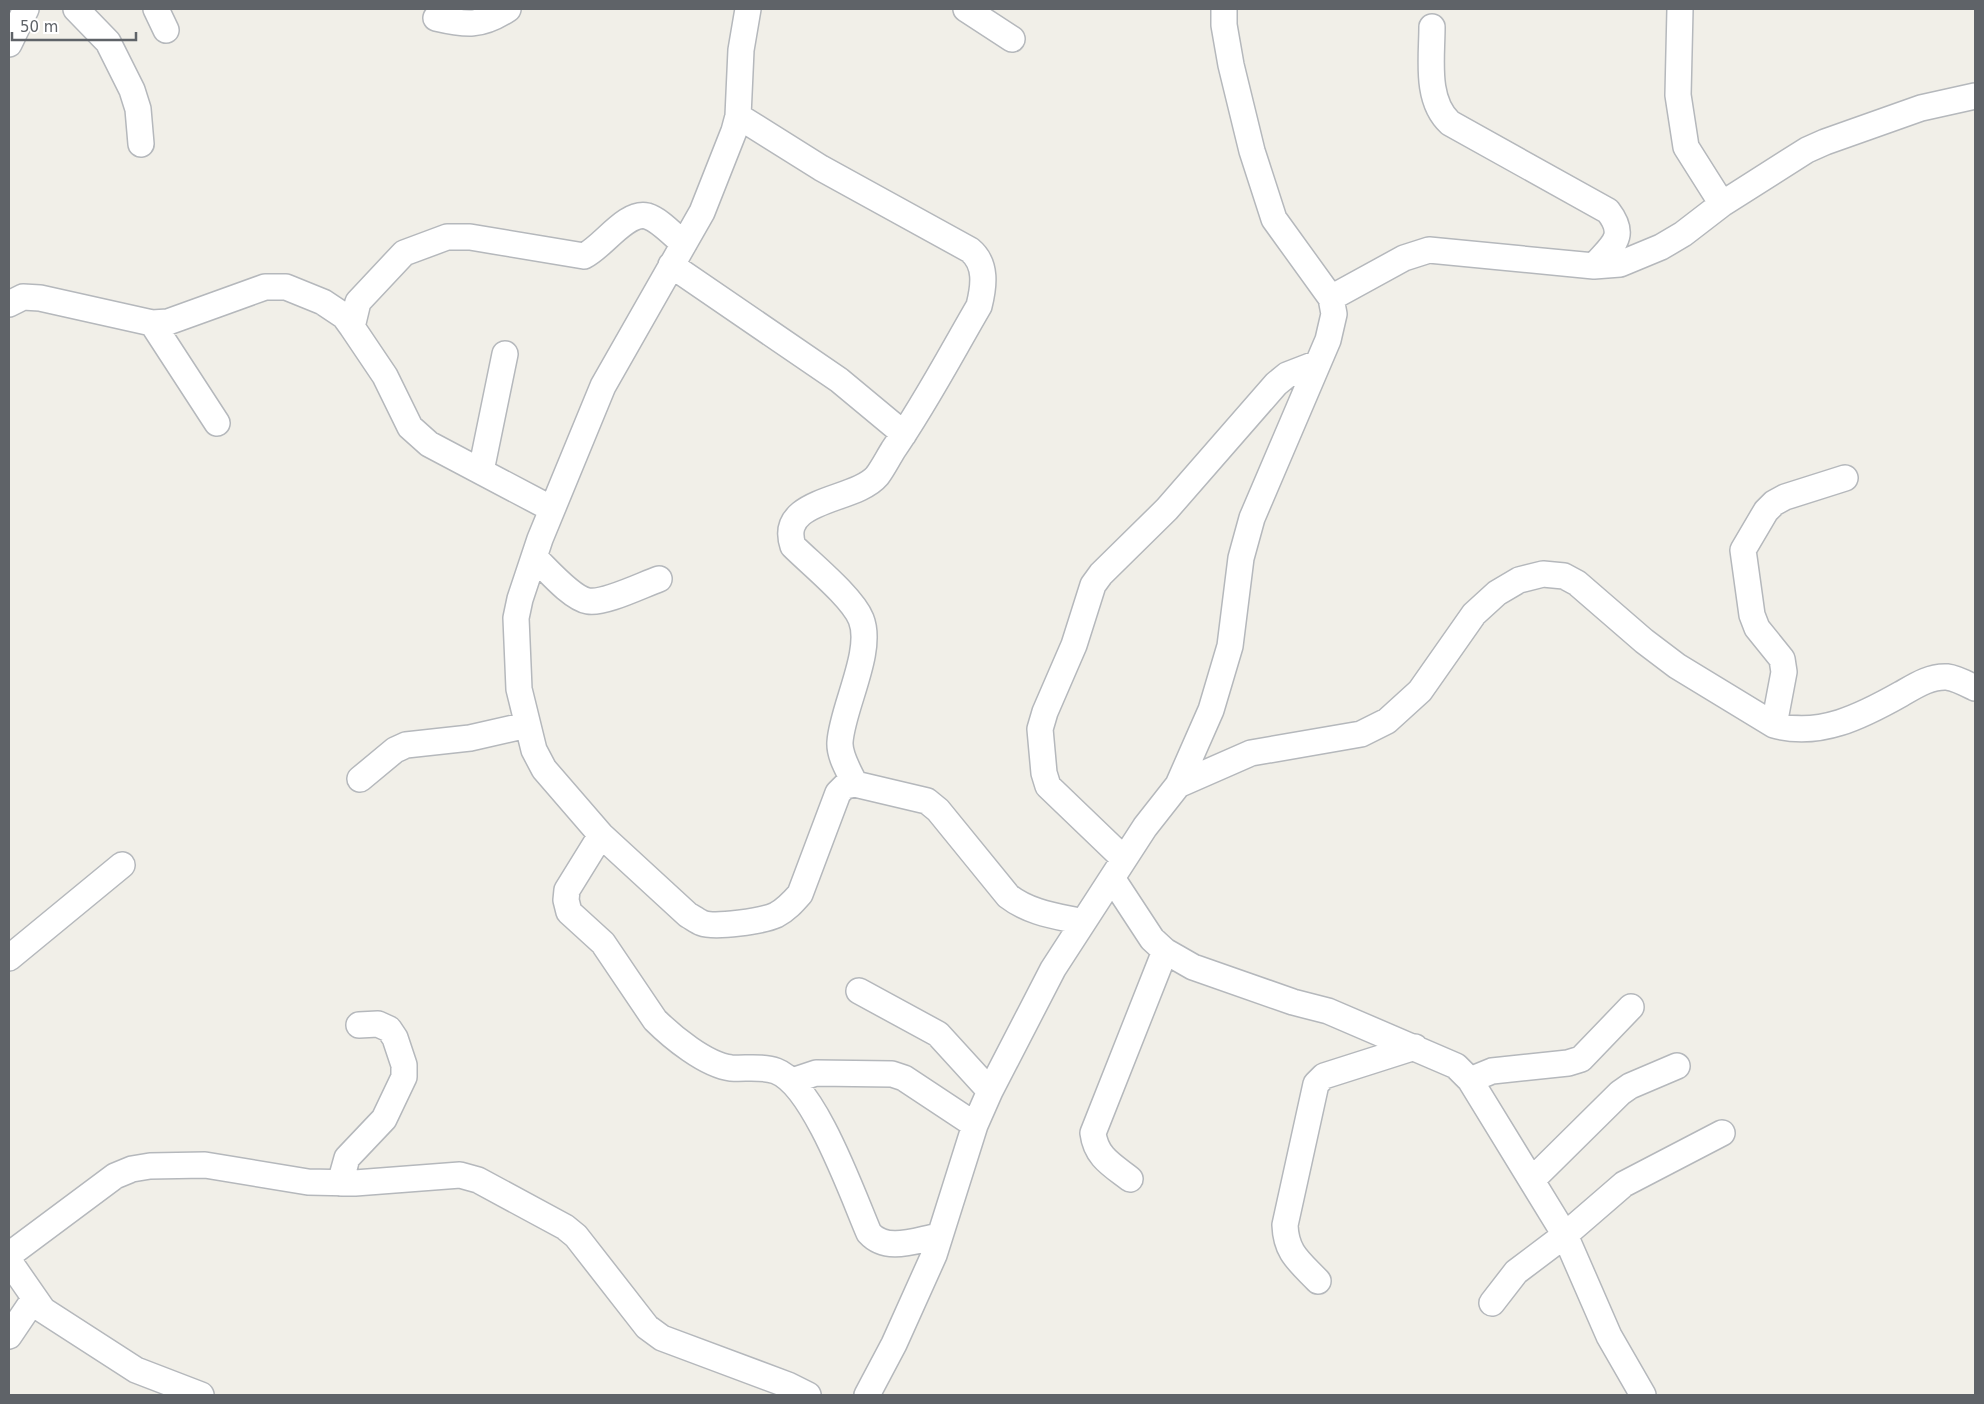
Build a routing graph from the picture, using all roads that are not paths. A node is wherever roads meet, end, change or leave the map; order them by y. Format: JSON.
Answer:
{"nodes":[{"id":1,"x":26,"y":9,"type":"edge"},
{"id":2,"x":76,"y":9,"type":"edge"},
{"id":3,"x":508,"y":9,"type":"edge"},
{"id":4,"x":748,"y":9,"type":"edge"},
{"id":5,"x":966,"y":9,"type":"edge"},
{"id":6,"x":1224,"y":9,"type":"edge"},
{"id":7,"x":1680,"y":9,"type":"edge"},
{"id":8,"x":436,"y":18,"type":"dead end"},
{"id":9,"x":1432,"y":27,"type":"dead end"},
{"id":10,"x":1012,"y":39,"type":"dead end"},
{"id":11,"x":9,"y":44,"type":"edge"},
{"id":12,"x":1975,"y":96,"type":"edge"},
{"id":13,"x":738,"y":116,"type":"junction"},
{"id":14,"x":141,"y":144,"type":"dead end"},
{"id":15,"x":1722,"y":204,"type":"junction"},
{"id":16,"x":677,"y":255,"type":"junction"},
{"id":17,"x":1594,"y":266,"type":"junction"},
{"id":18,"x":1331,"y":298,"type":"junction"},
{"id":19,"x":9,"y":304,"type":"edge"},
{"id":20,"x":152,"y":323,"type":"junction"},
{"id":21,"x":352,"y":327,"type":"junction"},
{"id":22,"x":505,"y":354,"type":"dead end"},
{"id":23,"x":1318,"y":363,"type":"junction"},
{"id":24,"x":217,"y":423,"type":"dead end"},
{"id":25,"x":904,"y":434,"type":"junction"},
{"id":26,"x":481,"y":471,"type":"junction"},
{"id":27,"x":1845,"y":478,"type":"dead end"},
{"id":28,"x":552,"y":509,"type":"junction"},
{"id":29,"x":534,"y":557,"type":"junction"},
{"id":30,"x":658,"y":579,"type":"dead end"},
{"id":31,"x":1975,"y":688,"type":"edge"},
{"id":32,"x":527,"y":725,"type":"junction"},
{"id":33,"x":1774,"y":725,"type":"junction"},
{"id":34,"x":360,"y":778,"type":"dead end"},
{"id":35,"x":855,"y":784,"type":"junction"},
{"id":36,"x":1178,"y":785,"type":"junction"},
{"id":37,"x":601,"y":834,"type":"junction"},
{"id":38,"x":122,"y":865,"type":"dead end"},
{"id":39,"x":1118,"y":869,"type":"junction"},
{"id":40,"x":1083,"y":922,"type":"junction"},
{"id":41,"x":1165,"y":951,"type":"junction"},
{"id":42,"x":9,"y":958,"type":"edge"},
{"id":43,"x":859,"y":991,"type":"dead end"},
{"id":44,"x":1632,"y":1007,"type":"dead end"},
{"id":45,"x":358,"y":1025,"type":"dead end"},
{"id":46,"x":1415,"y":1047,"type":"junction"},
{"id":47,"x":1677,"y":1066,"type":"dead end"},
{"id":48,"x":1470,"y":1080,"type":"junction"},
{"id":49,"x":792,"y":1081,"type":"junction"},
{"id":50,"x":990,"y":1091,"type":"junction"},
{"id":51,"x":975,"y":1125,"type":"junction"},
{"id":52,"x":1722,"y":1133,"type":"dead end"},
{"id":53,"x":1130,"y":1180,"type":"dead end"},
{"id":54,"x":1532,"y":1180,"type":"junction"},
{"id":55,"x":340,"y":1183,"type":"junction"},
{"id":56,"x":1565,"y":1235,"type":"junction"},
{"id":57,"x":939,"y":1236,"type":"junction"},
{"id":58,"x":9,"y":1255,"type":"edge"},
{"id":59,"x":9,"y":1261,"type":"edge"},
{"id":60,"x":1318,"y":1281,"type":"dead end"},
{"id":61,"x":34,"y":1299,"type":"junction"},
{"id":62,"x":1492,"y":1303,"type":"dead end"},
{"id":63,"x":9,"y":1336,"type":"edge"},
{"id":64,"x":201,"y":1395,"type":"edge"},
{"id":65,"x":808,"y":1395,"type":"edge"},
{"id":66,"x":867,"y":1395,"type":"edge"},
{"id":67,"x":1643,"y":1395,"type":"edge"}],
"edges":[{"from":1,"to":11,"type":"street"},
{"from":2,"to":14,"type":"street"},
{"from":3,"to":8,"type":"street"},
{"from":4,"to":13,"type":"street"},
{"from":5,"to":10,"type":"street"},
{"from":6,"to":18,"type":"street"},
{"from":7,"to":15,"type":"street"},
{"from":9,"to":17,"type":"street"},
{"from":12,"to":15,"type":"street"},
{"from":13,"to":16,"type":"street"},
{"from":13,"to":25,"type":"street"},
{"from":15,"to":17,"type":"street"},
{"from":16,"to":21,"type":"street"},
{"from":16,"to":25,"type":"street"},
{"from":16,"to":28,"type":"street"},
{"from":17,"to":18,"type":"street"},
{"from":18,"to":23,"type":"street"},
{"from":19,"to":20,"type":"street"},
{"from":20,"to":21,"type":"street"},
{"from":20,"to":24,"type":"street"},
{"from":21,"to":26,"type":"street"},
{"from":22,"to":26,"type":"street"},
{"from":23,"to":36,"type":"street"},
{"from":23,"to":39,"type":"street"},
{"from":25,"to":35,"type":"street"},
{"from":26,"to":28,"type":"street"},
{"from":27,"to":33,"type":"street"},
{"from":28,"to":29,"type":"street"},
{"from":29,"to":30,"type":"street"},
{"from":29,"to":32,"type":"street"},
{"from":31,"to":33,"type":"street"},
{"from":32,"to":34,"type":"street"},
{"from":32,"to":37,"type":"street"},
{"from":33,"to":36,"type":"street"},
{"from":35,"to":37,"type":"street"},
{"from":35,"to":40,"type":"street"},
{"from":36,"to":39,"type":"street"},
{"from":37,"to":49,"type":"street"},
{"from":38,"to":42,"type":"street"},
{"from":39,"to":40,"type":"street"},
{"from":39,"to":41,"type":"street"},
{"from":40,"to":50,"type":"street"},
{"from":41,"to":46,"type":"street"},
{"from":41,"to":53,"type":"street"},
{"from":43,"to":50,"type":"street"},
{"from":44,"to":48,"type":"street"},
{"from":45,"to":55,"type":"street"},
{"from":46,"to":48,"type":"street"},
{"from":46,"to":60,"type":"street"},
{"from":47,"to":54,"type":"street"},
{"from":48,"to":54,"type":"street"},
{"from":49,"to":51,"type":"street"},
{"from":49,"to":57,"type":"street"},
{"from":50,"to":51,"type":"street"},
{"from":51,"to":57,"type":"street"},
{"from":52,"to":56,"type":"street"},
{"from":54,"to":56,"type":"street"},
{"from":55,"to":58,"type":"street"},
{"from":55,"to":65,"type":"street"},
{"from":56,"to":62,"type":"street"},
{"from":56,"to":67,"type":"street"},
{"from":57,"to":66,"type":"street"},
{"from":59,"to":61,"type":"street"},
{"from":61,"to":63,"type":"street"},
{"from":61,"to":64,"type":"street"}]}
